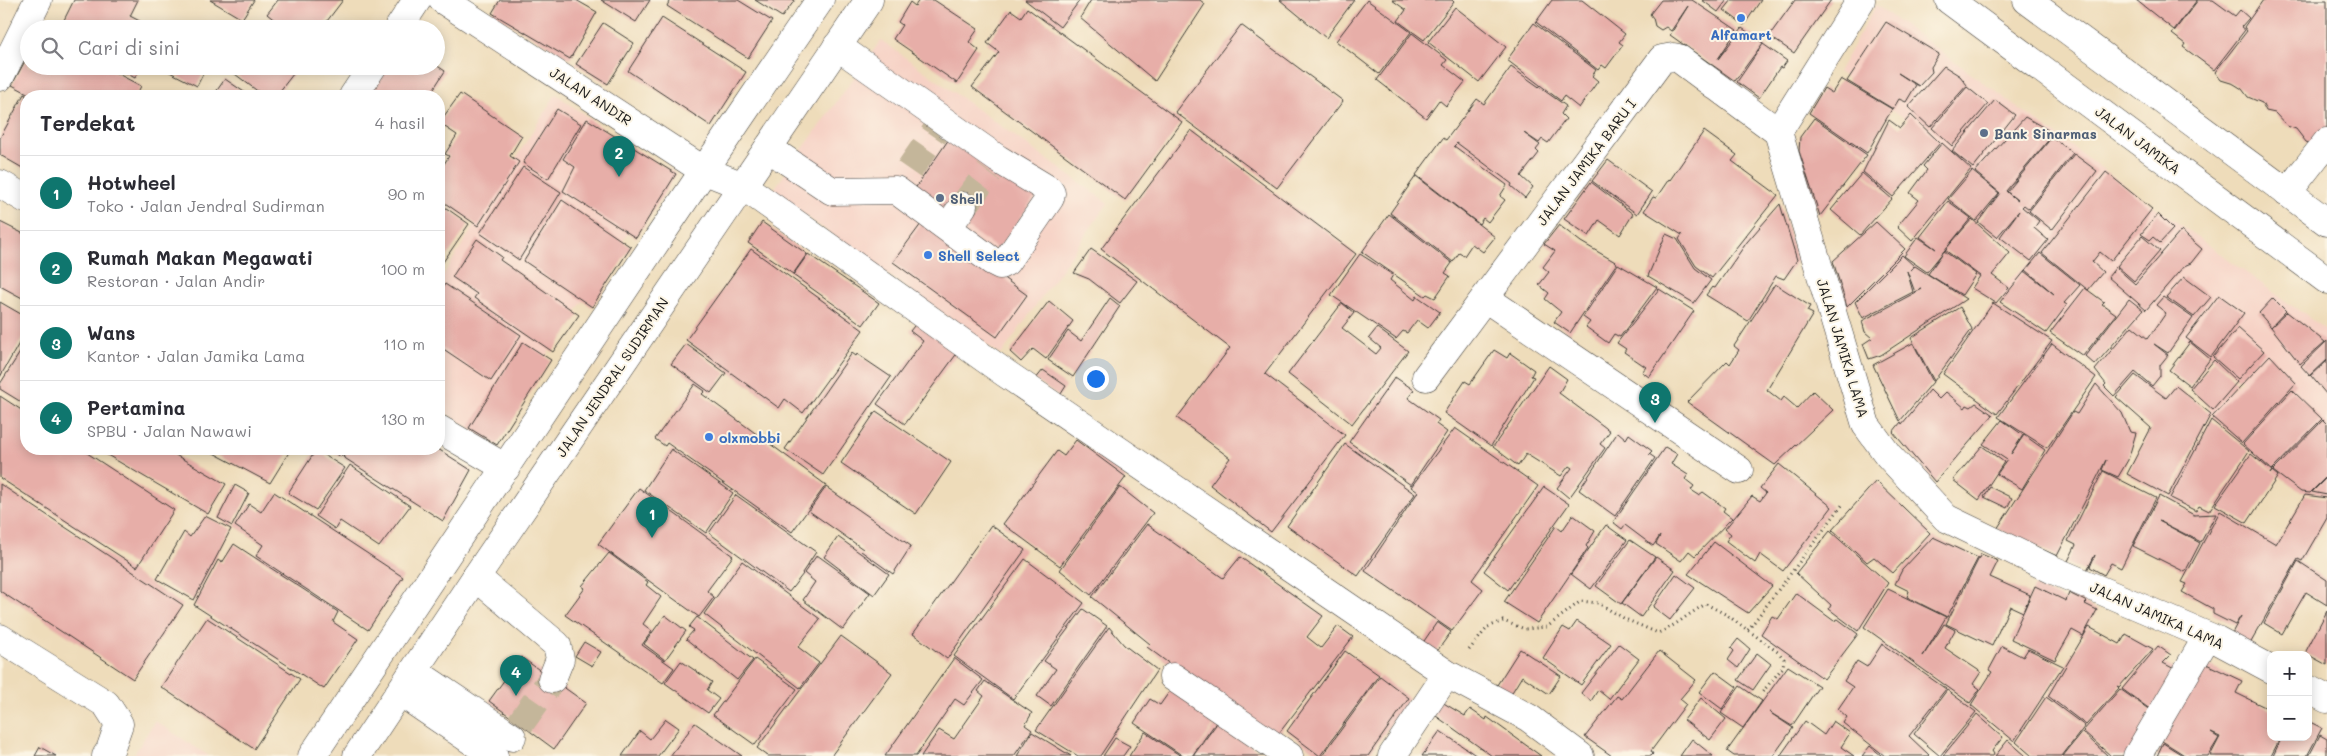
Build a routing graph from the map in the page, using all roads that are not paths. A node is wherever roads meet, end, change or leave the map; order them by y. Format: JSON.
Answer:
{"nodes":[{"id":1,"x":38,"y":0,"type":"edge"},
{"id":2,"x":418,"y":0,"type":"edge"},
{"id":3,"x":443,"y":0,"type":"edge"},
{"id":4,"x":820,"y":0,"type":"edge"},
{"id":5,"x":869,"y":0,"type":"edge"},
{"id":6,"x":1861,"y":0,"type":"edge"},
{"id":7,"x":1949,"y":0,"type":"edge"},
{"id":8,"x":2027,"y":0,"type":"edge"},
{"id":9,"x":28,"y":20,"type":"edge"},
{"id":10,"x":404,"y":20,"type":"edge"},
{"id":11,"x":20,"y":36,"type":"edge"},
{"id":12,"x":837,"y":46,"type":"junction"},
{"id":13,"x":367,"y":75,"type":"edge"},
{"id":14,"x":0,"y":77,"type":"edge"},
{"id":15,"x":357,"y":90,"type":"edge"},
{"id":16,"x":1778,"y":132,"type":"junction"},
{"id":17,"x":2327,"y":142,"type":"edge"},
{"id":18,"x":768,"y":148,"type":"junction"},
{"id":19,"x":703,"y":170,"type":"junction"},
{"id":20,"x":0,"y":184,"type":"edge"},
{"id":21,"x":742,"y":186,"type":"junction"},
{"id":22,"x":2287,"y":193,"type":"junction"},
{"id":23,"x":20,"y":196,"type":"edge"},
{"id":24,"x":2327,"y":222,"type":"edge"},
{"id":25,"x":2327,"y":280,"type":"edge"},
{"id":26,"x":1485,"y":298,"type":"junction"},
{"id":27,"x":1426,"y":378,"type":"dead end"},
{"id":28,"x":445,"y":432,"type":"edge"},
{"id":29,"x":506,"y":468,"type":"junction"},
{"id":30,"x":1739,"y":470,"type":"dead end"},
{"id":31,"x":476,"y":577,"type":"junction"},
{"id":32,"x":2207,"y":637,"type":"junction"},
{"id":33,"x":0,"y":638,"type":"edge"},
{"id":34,"x":2267,"y":667,"type":"edge"},
{"id":35,"x":1447,"y":674,"type":"junction"},
{"id":36,"x":1174,"y":677,"type":"dead end"},
{"id":37,"x":552,"y":679,"type":"tunnel mouth"},
{"id":38,"x":407,"y":682,"type":"junction"},
{"id":39,"x":2312,"y":691,"type":"edge"},
{"id":40,"x":2327,"y":699,"type":"edge"},
{"id":41,"x":506,"y":743,"type":"edge"},
{"id":42,"x":106,"y":756,"type":"edge"},
{"id":43,"x":312,"y":756,"type":"edge"},
{"id":44,"x":357,"y":756,"type":"edge"},
{"id":45,"x":1289,"y":756,"type":"edge"},
{"id":46,"x":1392,"y":756,"type":"edge"},
{"id":47,"x":1580,"y":756,"type":"edge"},
{"id":48,"x":2137,"y":756,"type":"edge"}],
"edges":[{"from":1,"to":9,"type":"street"},
{"from":2,"to":10,"type":"street"},
{"from":3,"to":19,"type":"street","name":"JALAN ANDIR"},
{"from":4,"to":19,"type":"street"},
{"from":5,"to":12,"type":"street","name":"JALAN JENDRAL SUDIRMAN"},
{"from":6,"to":16,"type":"street"},
{"from":7,"to":25,"type":"street","name":"JALAN JAMIKA"},
{"from":8,"to":22,"type":"street"},
{"from":11,"to":14,"type":"street"},
{"from":12,"to":18,"type":"street","name":"JALAN JENDRAL SUDIRMAN"},
{"from":12,"to":18,"type":"street"},
{"from":13,"to":15,"type":"street"},
{"from":16,"to":26,"type":"street","name":"JALAN JAMIKA BARU I"},
{"from":16,"to":32,"type":"street","name":"JALAN JAMIKA LAMA"},
{"from":17,"to":22,"type":"street"},
{"from":18,"to":21,"type":"street","name":"JALAN JENDRAL SUDIRMAN"},
{"from":19,"to":21,"type":"street","name":"JALAN ANDIR"},
{"from":19,"to":29,"type":"street"},
{"from":20,"to":23,"type":"street"},
{"from":21,"to":31,"type":"street","name":"JALAN JENDRAL SUDIRMAN"},
{"from":21,"to":35,"type":"street","name":"JALAN ANDIR"},
{"from":22,"to":24,"type":"street"},
{"from":26,"to":27,"type":"street","name":"JALAN JAMIKA BARU I"},
{"from":26,"to":30,"type":"street"},
{"from":28,"to":29,"type":"street"},
{"from":29,"to":43,"type":"street"},
{"from":31,"to":37,"type":"street"},
{"from":31,"to":38,"type":"street","name":"JALAN JENDRAL SUDIRMAN"},
{"from":32,"to":34,"type":"street","name":"JALAN JAMIKA LAMA"},
{"from":32,"to":48,"type":"street"},
{"from":33,"to":42,"type":"street"},
{"from":35,"to":46,"type":"street"},
{"from":35,"to":47,"type":"street","name":"JALAN ANDIR"},
{"from":36,"to":45,"type":"street"},
{"from":38,"to":41,"type":"street"},
{"from":38,"to":44,"type":"street","name":"JALAN JENDRAL SUDIRMAN"},
{"from":39,"to":40,"type":"street"}]}
